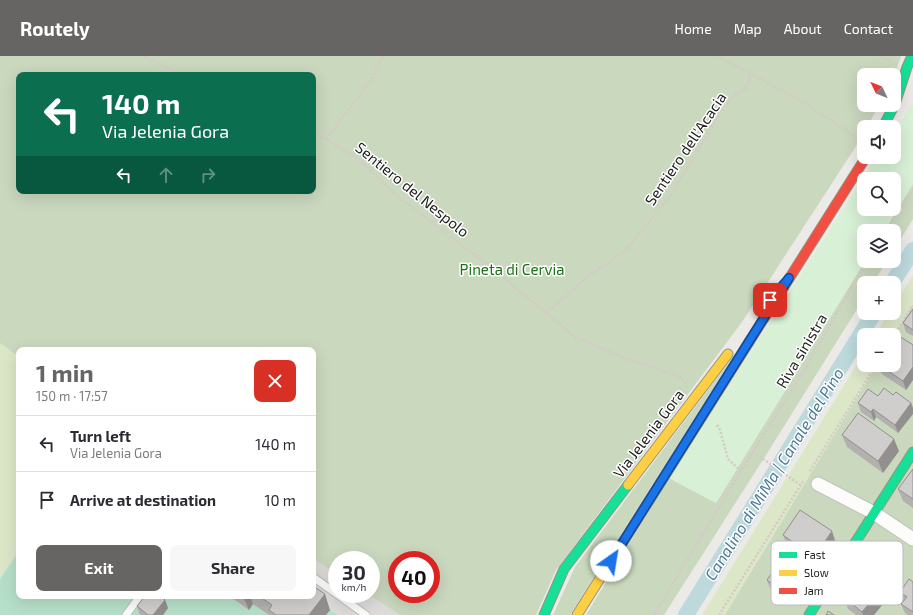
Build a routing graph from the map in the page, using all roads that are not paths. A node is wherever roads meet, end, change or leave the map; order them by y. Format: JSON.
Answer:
{"nodes":[{"id":1,"x":912,"y":56,"type":"edge"},
{"id":2,"x":901,"y":86,"type":"edge"},
{"id":3,"x":908,"y":91,"type":"dead end"},
{"id":4,"x":901,"y":98,"type":"edge"},
{"id":5,"x":862,"y":164,"type":"edge"},
{"id":6,"x":789,"y":278,"type":"junction"},
{"id":7,"x":747,"y":329,"type":"dead end"},
{"id":8,"x":734,"y":346,"type":"dead end"},
{"id":9,"x":913,"y":452,"type":"edge"},
{"id":10,"x":818,"y":484,"type":"dead end"},
{"id":11,"x":874,"y":513,"type":"junction"},
{"id":12,"x":913,"y":539,"type":"edge"},
{"id":13,"x":856,"y":541,"type":"edge"},
{"id":14,"x":316,"y":579,"type":"edge"},
{"id":15,"x":138,"y":599,"type":"edge"},
{"id":16,"x":815,"y":605,"type":"edge"},
{"id":17,"x":126,"y":615,"type":"edge"},
{"id":18,"x":366,"y":615,"type":"edge"},
{"id":19,"x":544,"y":615,"type":"edge"},
{"id":20,"x":577,"y":615,"type":"edge"},
{"id":21,"x":809,"y":615,"type":"edge"}],
"edges":[{"from":1,"to":2,"type":"street"},
{"from":3,"to":4,"type":"street"},
{"from":5,"to":6,"type":"street","name":"Via Jelenia Gora"},
{"from":6,"to":7,"type":"street","name":"Via Jelenia Gora"},
{"from":6,"to":20,"type":"street","name":"Via Jelenia Gora"},
{"from":8,"to":19,"type":"street","name":"Via Jelenia Gora"},
{"from":9,"to":11,"type":"street"},
{"from":10,"to":11,"type":"street"},
{"from":11,"to":12,"type":"street"},
{"from":11,"to":13,"type":"street"},
{"from":14,"to":18,"type":"lane"},
{"from":15,"to":17,"type":"lane"},
{"from":16,"to":21,"type":"street"}]}
